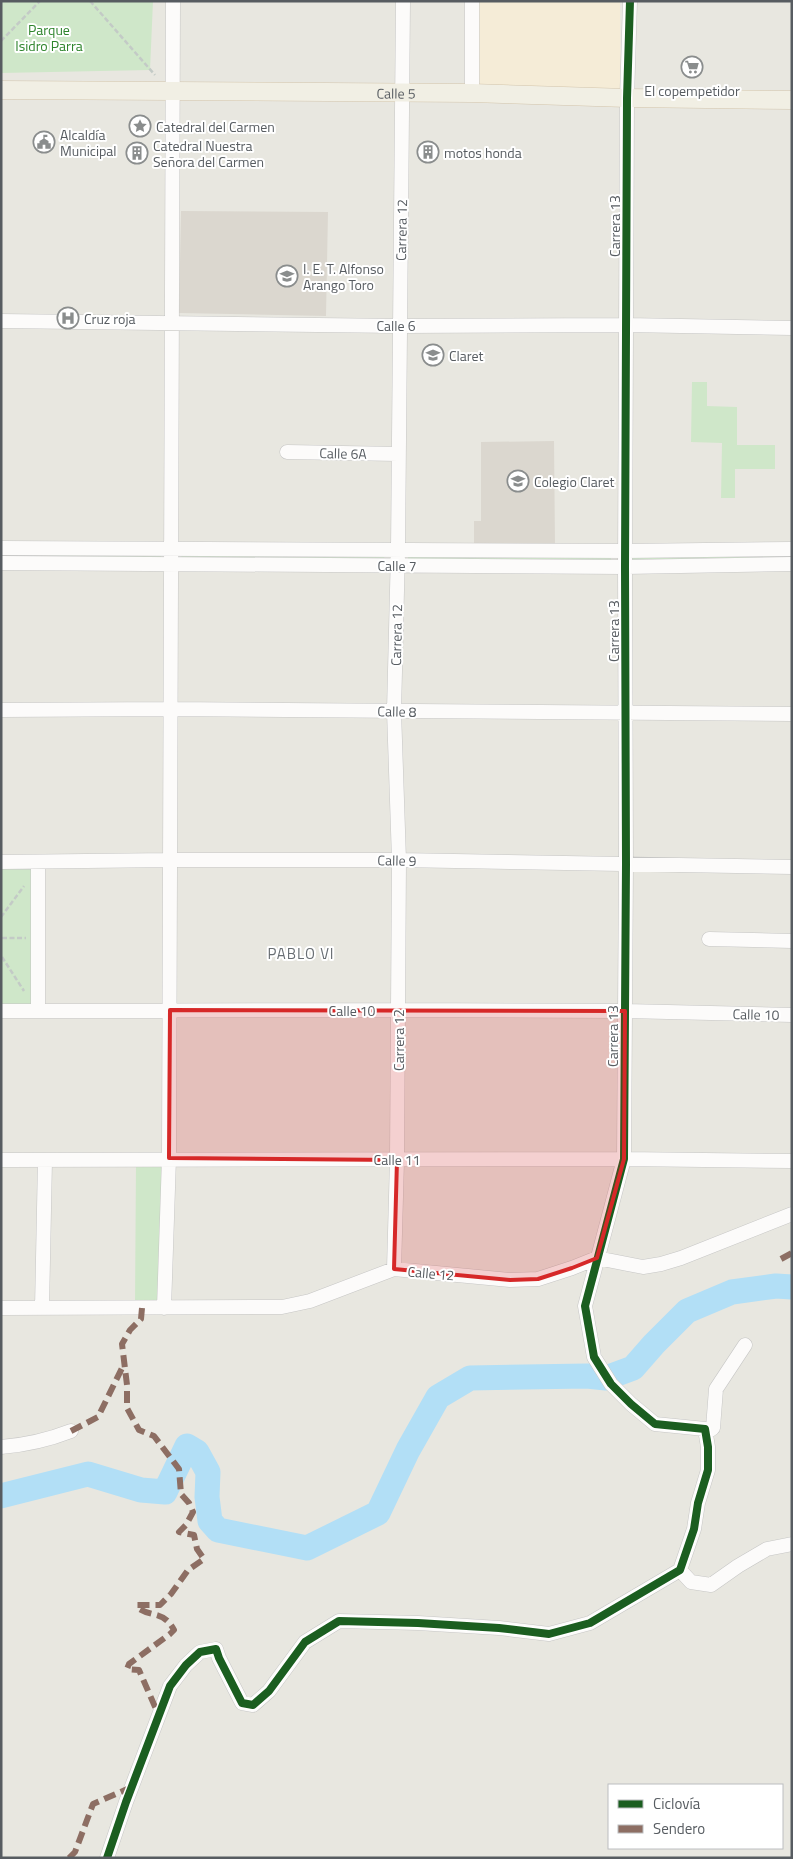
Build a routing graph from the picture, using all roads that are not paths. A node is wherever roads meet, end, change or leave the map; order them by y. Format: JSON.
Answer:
{"nodes":[{"id":1,"x":173,"y":1,"type":"edge"},
{"id":2,"x":403,"y":1,"type":"edge"},
{"id":3,"x":472,"y":1,"type":"edge"},
{"id":4,"x":630,"y":1,"type":"edge"},
{"id":5,"x":1,"y":90,"type":"edge"},
{"id":6,"x":173,"y":92,"type":"junction"},
{"id":7,"x":402,"y":93,"type":"junction"},
{"id":8,"x":472,"y":93,"type":"junction"},
{"id":9,"x":627,"y":98,"type":"junction"},
{"id":10,"x":792,"y":100,"type":"edge"},
{"id":11,"x":1,"y":321,"type":"edge"},
{"id":12,"x":172,"y":322,"type":"junction"},
{"id":13,"x":626,"y":325,"type":"junction"},
{"id":14,"x":400,"y":326,"type":"junction"},
{"id":15,"x":792,"y":328,"type":"edge"},
{"id":16,"x":287,"y":452,"type":"dead end"},
{"id":17,"x":398,"y":454,"type":"junction"},
{"id":18,"x":1,"y":548,"type":"edge"},
{"id":19,"x":172,"y":549,"type":"junction"},
{"id":20,"x":792,"y":549,"type":"edge"},
{"id":21,"x":398,"y":550,"type":"junction"},
{"id":22,"x":626,"y":551,"type":"junction"},
{"id":23,"x":1,"y":563,"type":"edge"},
{"id":24,"x":172,"y":563,"type":"junction"},
{"id":25,"x":792,"y":564,"type":"edge"},
{"id":26,"x":397,"y":565,"type":"junction"},
{"id":27,"x":625,"y":567,"type":"junction"},
{"id":28,"x":171,"y":709,"type":"junction"},
{"id":29,"x":1,"y":710,"type":"edge"},
{"id":30,"x":394,"y":711,"type":"junction"},
{"id":31,"x":626,"y":713,"type":"junction"},
{"id":32,"x":792,"y":714,"type":"edge"},
{"id":33,"x":170,"y":860,"type":"junction"},
{"id":34,"x":398,"y":860,"type":"junction"},
{"id":35,"x":1,"y":862,"type":"edge"},
{"id":36,"x":626,"y":864,"type":"junction"},
{"id":37,"x":38,"y":865,"type":"junction"},
{"id":38,"x":792,"y":867,"type":"edge"},
{"id":39,"x":710,"y":939,"type":"dead end"},
{"id":40,"x":792,"y":941,"type":"edge"},
{"id":41,"x":170,"y":1010,"type":"junction"},
{"id":42,"x":398,"y":1010,"type":"junction"},
{"id":43,"x":1,"y":1011,"type":"edge"},
{"id":44,"x":38,"y":1011,"type":"junction"},
{"id":45,"x":625,"y":1011,"type":"junction"},
{"id":46,"x":792,"y":1015,"type":"edge"},
{"id":47,"x":169,"y":1158,"type":"junction"},
{"id":48,"x":624,"y":1159,"type":"junction"},
{"id":49,"x":1,"y":1160,"type":"edge"},
{"id":50,"x":45,"y":1160,"type":"junction"},
{"id":51,"x":398,"y":1160,"type":"junction"},
{"id":52,"x":792,"y":1161,"type":"edge"},
{"id":53,"x":792,"y":1214,"type":"edge"},
{"id":54,"x":597,"y":1258,"type":"junction"},
{"id":55,"x":394,"y":1270,"type":"junction"},
{"id":56,"x":1,"y":1308,"type":"edge"},
{"id":57,"x":42,"y":1308,"type":"junction"},
{"id":58,"x":164,"y":1308,"type":"junction"},
{"id":59,"x":745,"y":1344,"type":"dead end"},
{"id":60,"x":71,"y":1431,"type":"dead end"},
{"id":61,"x":706,"y":1433,"type":"junction"},
{"id":62,"x":1,"y":1447,"type":"edge"},
{"id":63,"x":792,"y":1544,"type":"edge"},
{"id":64,"x":680,"y":1570,"type":"junction"},
{"id":65,"x":107,"y":1858,"type":"edge"}],
"edges":[{"from":1,"to":6,"type":"street"},
{"from":2,"to":7,"type":"street","name":"Carrera 12"},
{"from":3,"to":8,"type":"street"},
{"from":4,"to":9,"type":"street","name":"Carrera 13"},
{"from":5,"to":6,"type":"main road","name":"Calle 5"},
{"from":6,"to":7,"type":"main road","name":"Calle 5"},
{"from":6,"to":12,"type":"street"},
{"from":7,"to":8,"type":"main road","name":"Calle 5"},
{"from":7,"to":14,"type":"street","name":"Carrera 12"},
{"from":8,"to":9,"type":"main road","name":"Calle 5"},
{"from":9,"to":10,"type":"main road","name":"Calle 5"},
{"from":9,"to":13,"type":"street","name":"Carrera 13"},
{"from":11,"to":12,"type":"street","name":"Calle 6"},
{"from":12,"to":14,"type":"street","name":"Calle 6"},
{"from":12,"to":19,"type":"street"},
{"from":13,"to":14,"type":"street","name":"Calle 6"},
{"from":13,"to":15,"type":"street","name":"Calle 6"},
{"from":13,"to":22,"type":"street","name":"Carrera 13"},
{"from":14,"to":17,"type":"street","name":"Carrera 12"},
{"from":16,"to":17,"type":"street","name":"Calle 6A"},
{"from":17,"to":21,"type":"street","name":"Carrera 12"},
{"from":18,"to":19,"type":"street","name":"Calle 7"},
{"from":19,"to":21,"type":"street","name":"Calle 7"},
{"from":19,"to":24,"type":"street"},
{"from":20,"to":22,"type":"street","name":"Calle 7"},
{"from":21,"to":22,"type":"street","name":"Calle 7"},
{"from":21,"to":26,"type":"street","name":"Carrera 12"},
{"from":22,"to":27,"type":"street","name":"Carrera 13"},
{"from":23,"to":24,"type":"street","name":"Calle 7"},
{"from":24,"to":26,"type":"street","name":"Calle 7"},
{"from":24,"to":28,"type":"street"},
{"from":25,"to":27,"type":"street","name":"Calle 7"},
{"from":26,"to":27,"type":"street","name":"Calle 7"},
{"from":26,"to":30,"type":"street","name":"Carrera 12"},
{"from":27,"to":31,"type":"street","name":"Carrera 13"},
{"from":28,"to":29,"type":"street","name":"Calle 8"},
{"from":28,"to":30,"type":"street","name":"Calle 8"},
{"from":28,"to":33,"type":"street"},
{"from":30,"to":31,"type":"street","name":"Calle 8"},
{"from":30,"to":34,"type":"street","name":"Carrera 12"},
{"from":31,"to":32,"type":"street","name":"Calle 8"},
{"from":31,"to":36,"type":"street","name":"Carrera 13"},
{"from":33,"to":34,"type":"street","name":"Calle 9"},
{"from":33,"to":37,"type":"street","name":"Calle 9"},
{"from":33,"to":41,"type":"street"},
{"from":34,"to":36,"type":"street","name":"Calle 9"},
{"from":34,"to":42,"type":"street","name":"Carrera 12"},
{"from":35,"to":37,"type":"street","name":"Calle 9"},
{"from":36,"to":38,"type":"street","name":"Calle 9"},
{"from":36,"to":45,"type":"street","name":"Carrera 13"},
{"from":37,"to":44,"type":"street"},
{"from":39,"to":40,"type":"street"},
{"from":41,"to":42,"type":"street","name":"Calle 10"},
{"from":41,"to":44,"type":"street","name":"Calle 10"},
{"from":41,"to":47,"type":"street"},
{"from":42,"to":45,"type":"street","name":"Calle 10"},
{"from":42,"to":51,"type":"street","name":"Carrera 12"},
{"from":43,"to":44,"type":"street","name":"Calle 10"},
{"from":45,"to":46,"type":"street","name":"Calle 10"},
{"from":45,"to":48,"type":"street","name":"Carrera 13"},
{"from":47,"to":50,"type":"street","name":"Calle 11"},
{"from":47,"to":51,"type":"street","name":"Calle 11"},
{"from":47,"to":58,"type":"street"},
{"from":48,"to":51,"type":"street","name":"Calle 11"},
{"from":48,"to":52,"type":"street","name":"Calle 11"},
{"from":48,"to":54,"type":"street","name":"Carrera 13"},
{"from":49,"to":50,"type":"street","name":"Calle 11"},
{"from":50,"to":57,"type":"street"},
{"from":51,"to":55,"type":"street","name":"Carrera 12"},
{"from":53,"to":54,"type":"street"},
{"from":54,"to":55,"type":"street","name":"Calle 12"},
{"from":54,"to":61,"type":"street","name":"Carrera 13"},
{"from":55,"to":58,"type":"street","name":"Calle 12"},
{"from":56,"to":57,"type":"street","name":"Calle 12"},
{"from":57,"to":58,"type":"street","name":"Calle 12"},
{"from":59,"to":61,"type":"street"},
{"from":60,"to":62,"type":"street"},
{"from":61,"to":64,"type":"street"},
{"from":63,"to":64,"type":"street"},
{"from":64,"to":65,"type":"street"}]}
